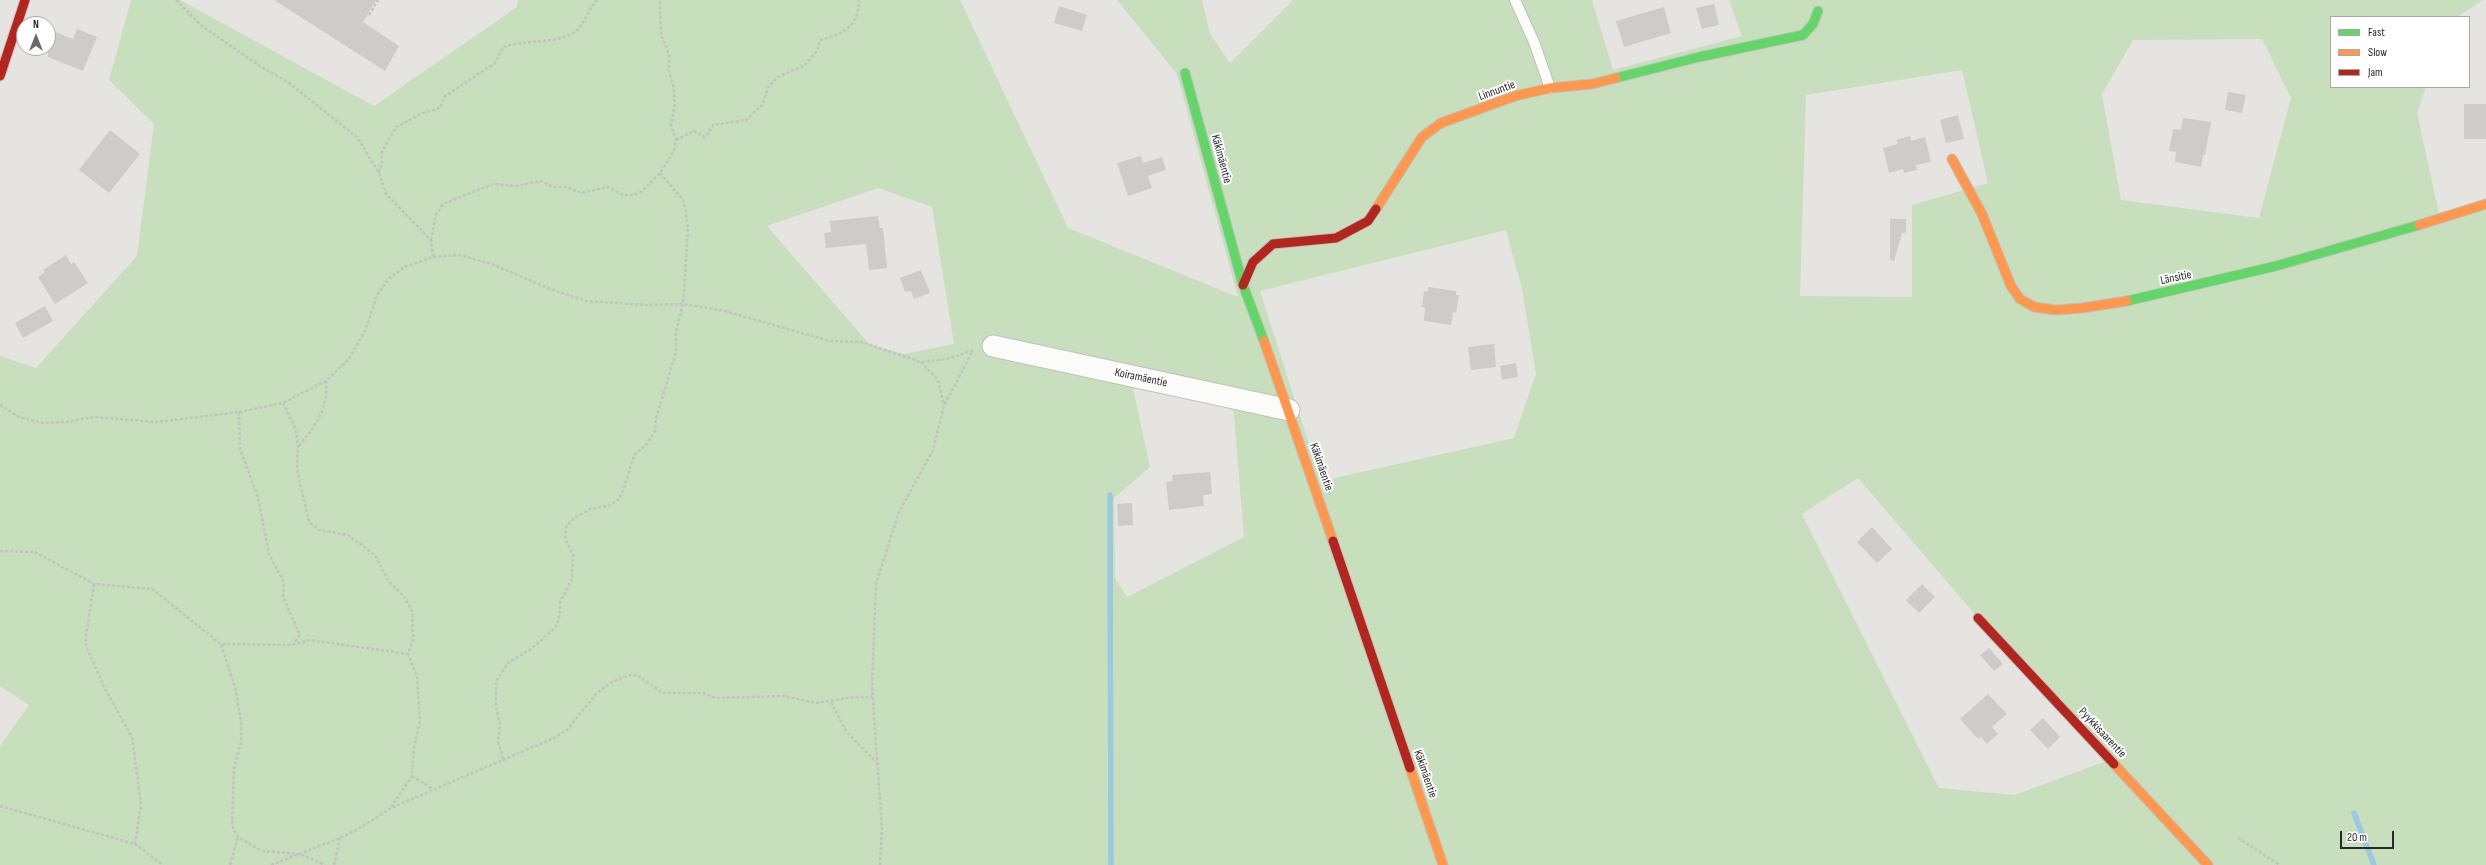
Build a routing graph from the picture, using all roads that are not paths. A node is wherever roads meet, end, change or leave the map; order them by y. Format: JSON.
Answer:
{"nodes":[{"id":1,"x":25,"y":0,"type":"edge"},
{"id":2,"x":1515,"y":0,"type":"edge"},
{"id":3,"x":1815,"y":0,"type":"edge"},
{"id":4,"x":1818,"y":10,"type":"joint"},
{"id":5,"x":1185,"y":73,"type":"dead end"},
{"id":6,"x":0,"y":76,"type":"edge"},
{"id":7,"x":1550,"y":88,"type":"junction"},
{"id":8,"x":1952,"y":159,"type":"dead end"},
{"id":9,"x":2486,"y":204,"type":"edge"},
{"id":10,"x":1243,"y":285,"type":"junction"},
{"id":11,"x":993,"y":346,"type":"road end"},
{"id":12,"x":1289,"y":410,"type":"junction"},
{"id":13,"x":1978,"y":618,"type":"dead end"},
{"id":14,"x":1443,"y":865,"type":"edge"},
{"id":15,"x":2208,"y":865,"type":"edge"}],
"edges":[{"from":1,"to":6,"type":"street"},
{"from":2,"to":7,"type":"lane"},
{"from":3,"to":4,"type":"lane"},
{"from":4,"to":7,"type":"street","name":"Linnuntie"},
{"from":5,"to":10,"type":"street","name":"Käkimäentie"},
{"from":7,"to":10,"type":"street","name":"Linnuntie"},
{"from":8,"to":9,"type":"street","name":"Länsitie"},
{"from":10,"to":12,"type":"street","name":"Käkimäentie"},
{"from":11,"to":12,"type":"street","name":"Koiramäentie"},
{"from":12,"to":14,"type":"street","name":"Käkimäentie"},
{"from":13,"to":15,"type":"street","name":"Pyykkisaarentie"}]}
